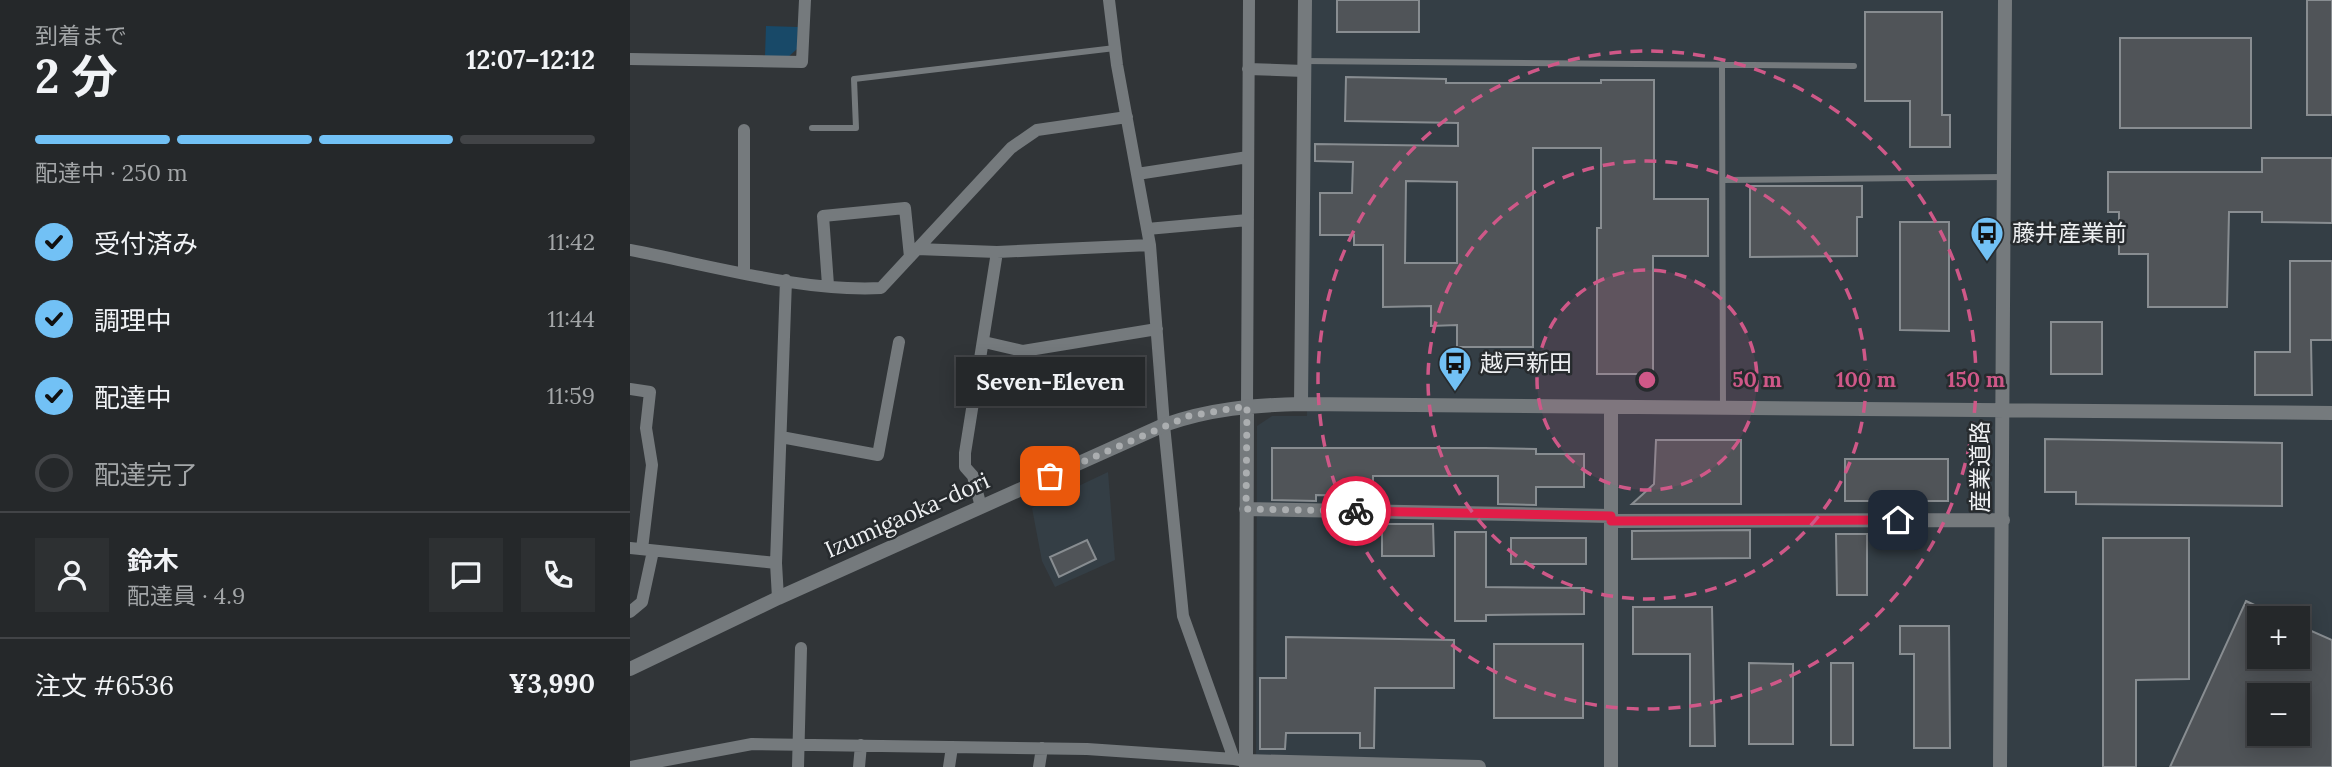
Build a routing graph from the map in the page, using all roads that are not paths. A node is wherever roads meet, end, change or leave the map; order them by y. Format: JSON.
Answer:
{"nodes":[{"id":1,"x":805,"y":0,"type":"edge"},
{"id":2,"x":1109,"y":0,"type":"edge"},
{"id":3,"x":1249,"y":0,"type":"edge"},
{"id":4,"x":1305,"y":0,"type":"edge"},
{"id":5,"x":2006,"y":0,"type":"edge"},
{"id":6,"x":1115,"y":48,"type":"junction"},
{"id":7,"x":630,"y":59,"type":"edge"},
{"id":8,"x":1722,"y":64,"type":"junction"},
{"id":9,"x":1304,"y":66,"type":"junction"},
{"id":10,"x":1854,"y":66,"type":"dead end"},
{"id":11,"x":1248,"y":69,"type":"junction"},
{"id":12,"x":1127,"y":117,"type":"junction"},
{"id":13,"x":813,"y":128,"type":"dead end"},
{"id":14,"x":744,"y":130,"type":"dead end"},
{"id":15,"x":1248,"y":157,"type":"junction"},
{"id":16,"x":1137,"y":174,"type":"junction"},
{"id":17,"x":2004,"y":177,"type":"junction"},
{"id":18,"x":1723,"y":180,"type":"junction"},
{"id":19,"x":1248,"y":220,"type":"junction"},
{"id":20,"x":1147,"y":229,"type":"junction"},
{"id":21,"x":1150,"y":245,"type":"junction"},
{"id":22,"x":630,"y":250,"type":"edge"},
{"id":23,"x":997,"y":252,"type":"junction"},
{"id":24,"x":913,"y":253,"type":"junction"},
{"id":25,"x":744,"y":272,"type":"junction"},
{"id":26,"x":786,"y":280,"type":"junction"},
{"id":27,"x":828,"y":285,"type":"junction"},
{"id":28,"x":1157,"y":329,"type":"junction"},
{"id":29,"x":899,"y":342,"type":"dead end"},
{"id":30,"x":984,"y":342,"type":"junction"},
{"id":31,"x":630,"y":389,"type":"edge"},
{"id":32,"x":1301,"y":404,"type":"junction"},
{"id":33,"x":1247,"y":406,"type":"junction"},
{"id":34,"x":1611,"y":408,"type":"junction"},
{"id":35,"x":1723,"y":409,"type":"junction"},
{"id":36,"x":2003,"y":411,"type":"junction"},
{"id":37,"x":2332,"y":413,"type":"edge"},
{"id":38,"x":1164,"y":425,"type":"junction"},
{"id":39,"x":781,"y":437,"type":"junction"},
{"id":40,"x":981,"y":507,"type":"junction"},
{"id":41,"x":1246,"y":509,"type":"junction"},
{"id":42,"x":1611,"y":519,"type":"junction"},
{"id":43,"x":2003,"y":520,"type":"junction"},
{"id":44,"x":642,"y":549,"type":"edge"},
{"id":45,"x":776,"y":564,"type":"junction"},
{"id":46,"x":778,"y":598,"type":"junction"},
{"id":47,"x":630,"y":612,"type":"edge"},
{"id":48,"x":801,"y":648,"type":"dead end"},
{"id":49,"x":630,"y":669,"type":"edge"},
{"id":50,"x":798,"y":744,"type":"junction"},
{"id":51,"x":861,"y":745,"type":"junction"},
{"id":52,"x":951,"y":747,"type":"junction"},
{"id":53,"x":1042,"y":748,"type":"junction"},
{"id":54,"x":1235,"y":763,"type":"edge"},
{"id":55,"x":630,"y":766,"type":"edge"},
{"id":56,"x":798,"y":767,"type":"edge"},
{"id":57,"x":859,"y":767,"type":"edge"},
{"id":58,"x":949,"y":767,"type":"edge"},
{"id":59,"x":1040,"y":767,"type":"edge"},
{"id":60,"x":1479,"y":767,"type":"edge"},
{"id":61,"x":1611,"y":767,"type":"edge"},
{"id":62,"x":2000,"y":767,"type":"edge"}],
"edges":[{"from":1,"to":7,"type":"street"},
{"from":2,"to":6,"type":"street"},
{"from":3,"to":11,"type":"street"},
{"from":4,"to":9,"type":"street"},
{"from":5,"to":17,"type":"street","name":"産業道路"},
{"from":6,"to":12,"type":"street"},
{"from":6,"to":13,"type":"lane"},
{"from":8,"to":9,"type":"lane"},
{"from":8,"to":10,"type":"lane"},
{"from":8,"to":18,"type":"lane"},
{"from":9,"to":11,"type":"street"},
{"from":9,"to":32,"type":"street"},
{"from":11,"to":15,"type":"street"},
{"from":12,"to":16,"type":"street"},
{"from":12,"to":24,"type":"street"},
{"from":14,"to":25,"type":"street"},
{"from":15,"to":16,"type":"street"},
{"from":15,"to":19,"type":"street"},
{"from":16,"to":20,"type":"street"},
{"from":17,"to":18,"type":"lane"},
{"from":17,"to":36,"type":"street","name":"産業道路"},
{"from":18,"to":35,"type":"lane"},
{"from":19,"to":20,"type":"street"},
{"from":19,"to":33,"type":"street"},
{"from":20,"to":21,"type":"street"},
{"from":21,"to":23,"type":"street"},
{"from":21,"to":28,"type":"street"},
{"from":22,"to":25,"type":"street"},
{"from":23,"to":24,"type":"street"},
{"from":23,"to":30,"type":"street"},
{"from":24,"to":27,"type":"street"},
{"from":24,"to":27,"type":"street"},
{"from":25,"to":26,"type":"street"},
{"from":26,"to":27,"type":"street"},
{"from":26,"to":39,"type":"street"},
{"from":28,"to":30,"type":"street"},
{"from":28,"to":38,"type":"street"},
{"from":29,"to":39,"type":"street"},
{"from":30,"to":40,"type":"street"},
{"from":31,"to":44,"type":"street"},
{"from":32,"to":33,"type":"street","name":"Izumigaoka-dori"},
{"from":32,"to":34,"type":"street","name":"Izumigaoka-dori"},
{"from":33,"to":38,"type":"street","name":"Izumigaoka-dori"},
{"from":33,"to":41,"type":"street"},
{"from":34,"to":35,"type":"street","name":"Izumigaoka-dori"},
{"from":34,"to":42,"type":"street"},
{"from":35,"to":36,"type":"street","name":"Izumigaoka-dori"},
{"from":36,"to":37,"type":"street","name":"Izumigaoka-dori"},
{"from":36,"to":43,"type":"street","name":"産業道路"},
{"from":38,"to":40,"type":"street","name":"Izumigaoka-dori"},
{"from":38,"to":54,"type":"street"},
{"from":39,"to":45,"type":"street"},
{"from":40,"to":46,"type":"street","name":"Izumigaoka-dori"},
{"from":41,"to":42,"type":"street"},
{"from":41,"to":54,"type":"street"},
{"from":42,"to":43,"type":"street"},
{"from":42,"to":61,"type":"street"},
{"from":43,"to":62,"type":"street","name":"産業道路"},
{"from":44,"to":45,"type":"street"},
{"from":44,"to":47,"type":"street"},
{"from":45,"to":46,"type":"street"},
{"from":46,"to":49,"type":"street","name":"Izumigaoka-dori"},
{"from":48,"to":50,"type":"street"},
{"from":50,"to":51,"type":"street"},
{"from":50,"to":55,"type":"street"},
{"from":50,"to":56,"type":"street"},
{"from":51,"to":52,"type":"street"},
{"from":51,"to":57,"type":"street"},
{"from":52,"to":53,"type":"street"},
{"from":52,"to":58,"type":"street"},
{"from":53,"to":54,"type":"street"},
{"from":53,"to":59,"type":"street"},
{"from":54,"to":60,"type":"street"}]}
